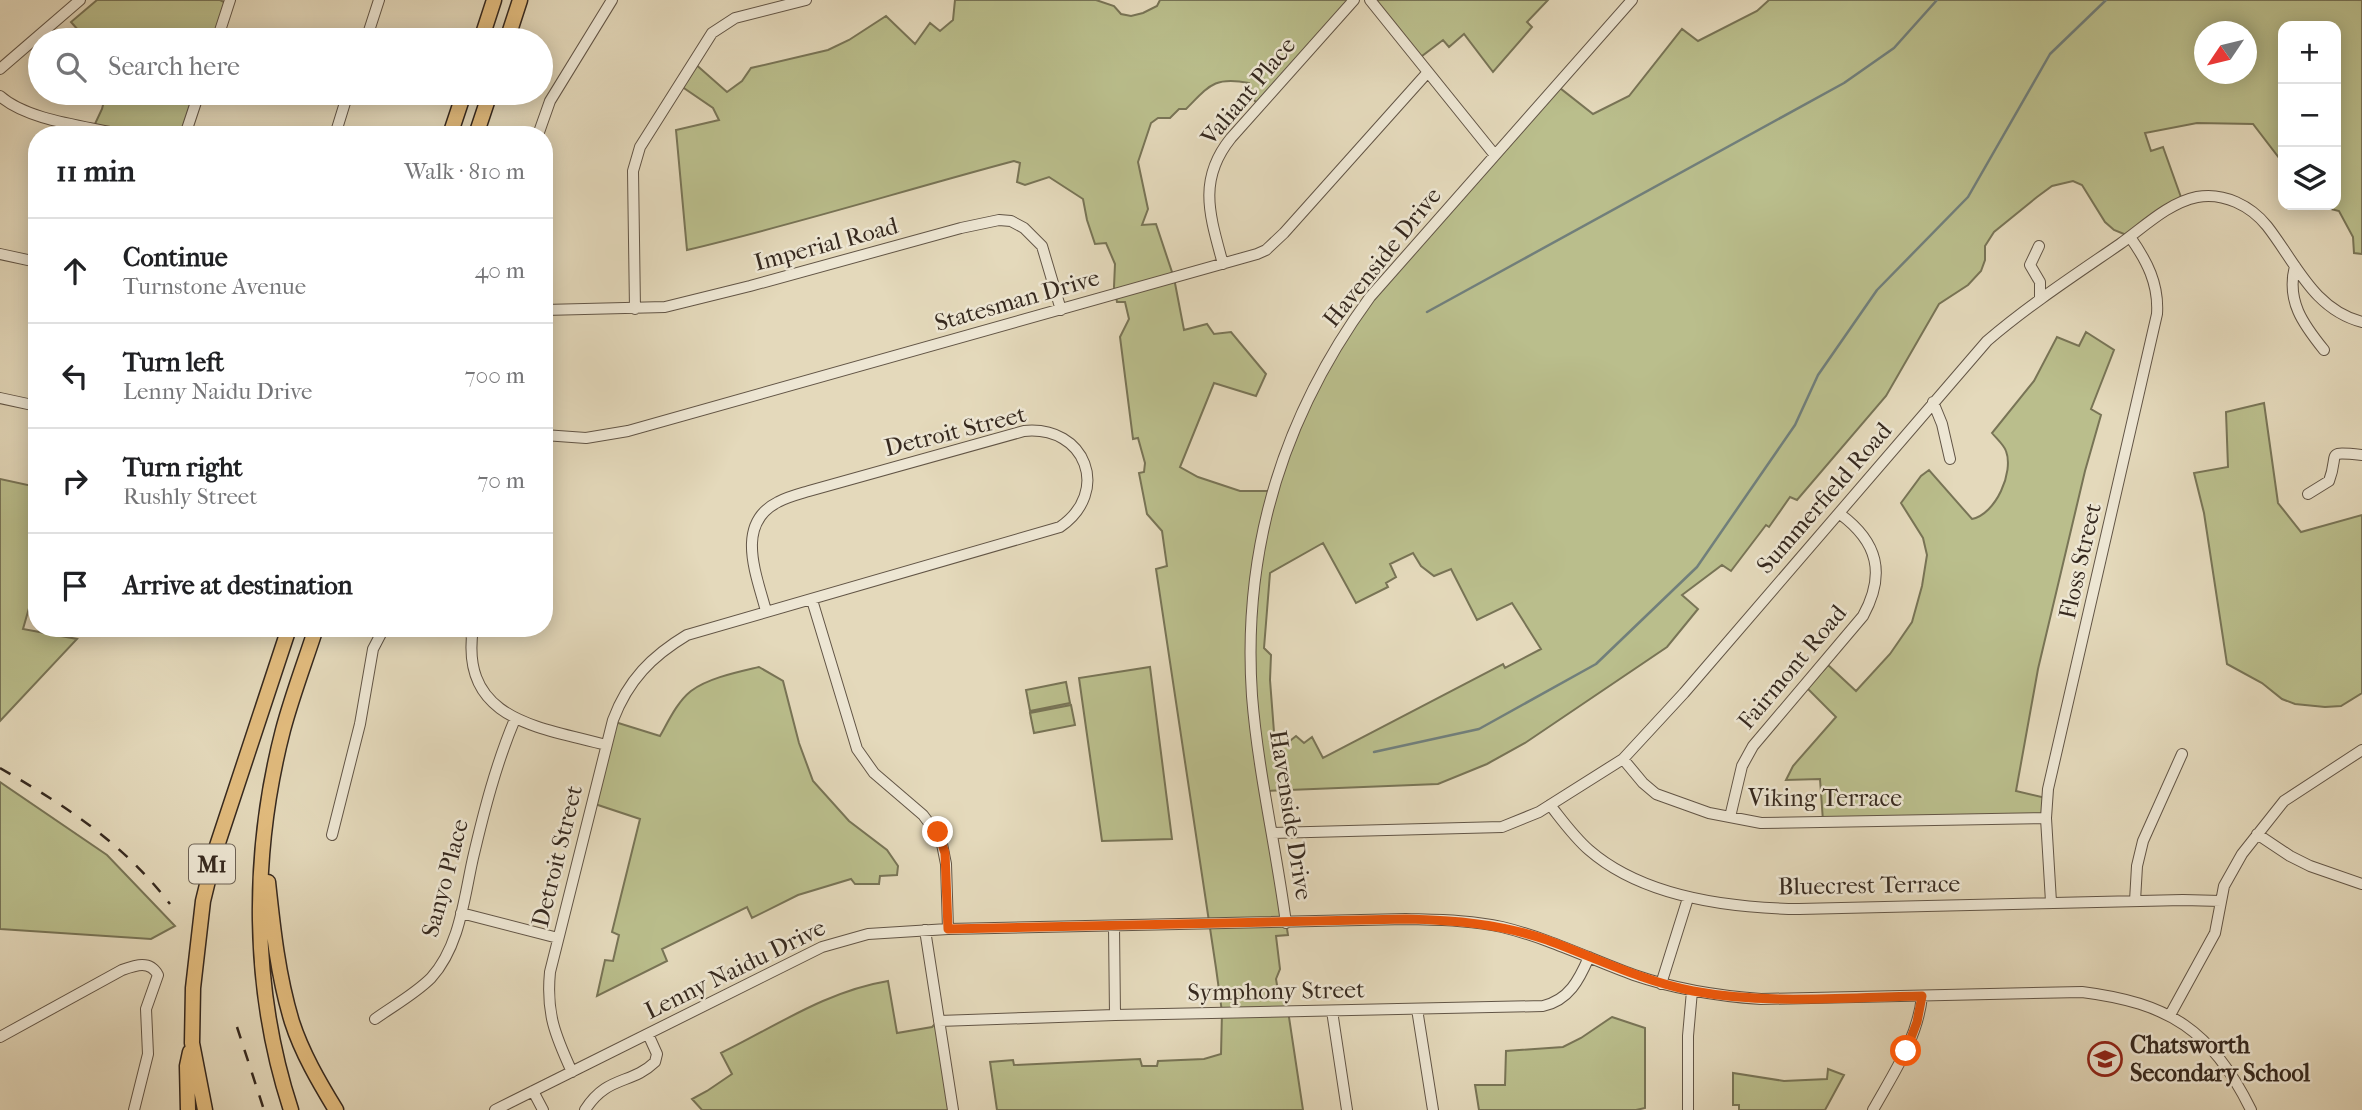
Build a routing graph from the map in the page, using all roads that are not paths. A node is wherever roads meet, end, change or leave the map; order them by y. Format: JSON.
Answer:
{"nodes":[{"id":1,"x":80,"y":0,"type":"edge"},
{"id":2,"x":230,"y":0,"type":"edge"},
{"id":3,"x":379,"y":0,"type":"edge"},
{"id":4,"x":494,"y":0,"type":"edge"},
{"id":5,"x":520,"y":0,"type":"edge"},
{"id":6,"x":612,"y":0,"type":"edge"},
{"id":7,"x":806,"y":0,"type":"edge"},
{"id":8,"x":1354,"y":0,"type":"edge"},
{"id":9,"x":1370,"y":0,"type":"edge"},
{"id":10,"x":1632,"y":0,"type":"edge"},
{"id":11,"x":48,"y":28,"type":"edge"},
{"id":12,"x":221,"y":28,"type":"edge"},
{"id":13,"x":370,"y":28,"type":"edge"},
{"id":14,"x":485,"y":28,"type":"edge"},
{"id":15,"x":511,"y":28,"type":"edge"},
{"id":16,"x":28,"y":45,"type":"edge"},
{"id":17,"x":0,"y":69,"type":"edge"},
{"id":18,"x":1428,"y":72,"type":"junction"},
{"id":19,"x":0,"y":96,"type":"edge"},
{"id":20,"x":553,"y":96,"type":"edge"},
{"id":21,"x":195,"y":105,"type":"edge"},
{"id":22,"x":344,"y":105,"type":"edge"},
{"id":23,"x":460,"y":105,"type":"edge"},
{"id":24,"x":486,"y":105,"type":"edge"},
{"id":25,"x":549,"y":105,"type":"edge"},
{"id":26,"x":83,"y":126,"type":"edge"},
{"id":27,"x":188,"y":126,"type":"edge"},
{"id":28,"x":338,"y":126,"type":"edge"},
{"id":29,"x":453,"y":126,"type":"edge"},
{"id":30,"x":479,"y":126,"type":"edge"},
{"id":31,"x":541,"y":126,"type":"edge"},
{"id":32,"x":1494,"y":154,"type":"junction"},
{"id":33,"x":2130,"y":237,"type":"junction"},
{"id":34,"x":2039,"y":246,"type":"dead end"},
{"id":35,"x":0,"y":254,"type":"edge"},
{"id":36,"x":28,"y":260,"type":"edge"},
{"id":37,"x":1223,"y":264,"type":"junction"},
{"id":38,"x":2295,"y":266,"type":"junction"},
{"id":39,"x":2040,"y":299,"type":"junction"},
{"id":40,"x":635,"y":309,"type":"junction"},
{"id":41,"x":553,"y":310,"type":"edge"},
{"id":42,"x":1061,"y":310,"type":"junction"},
{"id":43,"x":2362,"y":322,"type":"edge"},
{"id":44,"x":2324,"y":351,"type":"dead end"},
{"id":45,"x":0,"y":398,"type":"edge"},
{"id":46,"x":1933,"y":402,"type":"junction"},
{"id":47,"x":28,"y":404,"type":"edge"},
{"id":48,"x":553,"y":436,"type":"edge"},
{"id":49,"x":2362,"y":455,"type":"edge"},
{"id":50,"x":1950,"y":459,"type":"dead end"},
{"id":51,"x":2308,"y":494,"type":"dead end"},
{"id":52,"x":1840,"y":514,"type":"junction"},
{"id":53,"x":812,"y":600,"type":"junction"},
{"id":54,"x":766,"y":611,"type":"junction"},
{"id":55,"x":286,"y":637,"type":"edge"},
{"id":56,"x":313,"y":637,"type":"edge"},
{"id":57,"x":379,"y":637,"type":"edge"},
{"id":58,"x":472,"y":637,"type":"edge"},
{"id":59,"x":514,"y":719,"type":"junction"},
{"id":60,"x":606,"y":745,"type":"junction"},
{"id":61,"x":2362,"y":750,"type":"edge"},
{"id":62,"x":2182,"y":754,"type":"dead end"},
{"id":63,"x":1623,"y":759,"type":"junction"},
{"id":64,"x":1550,"y":805,"type":"junction"},
{"id":65,"x":1730,"y":817,"type":"junction"},
{"id":66,"x":2046,"y":818,"type":"junction"},
{"id":67,"x":1272,"y":833,"type":"junction"},
{"id":68,"x":2257,"y":834,"type":"junction"},
{"id":69,"x":332,"y":835,"type":"dead end"},
{"id":70,"x":264,"y":842,"type":"junction"},
{"id":71,"x":2362,"y":884,"type":"edge"},
{"id":72,"x":1688,"y":898,"type":"junction"},
{"id":73,"x":2135,"y":901,"type":"junction"},
{"id":74,"x":2221,"y":901,"type":"junction"},
{"id":75,"x":2051,"y":902,"type":"junction"},
{"id":76,"x":461,"y":914,"type":"junction"},
{"id":77,"x":1286,"y":923,"type":"junction"},
{"id":78,"x":1114,"y":927,"type":"junction"},
{"id":79,"x":948,"y":929,"type":"junction"},
{"id":80,"x":925,"y":930,"type":"junction"},
{"id":81,"x":558,"y":938,"type":"junction"},
{"id":82,"x":1589,"y":957,"type":"junction"},
{"id":83,"x":1661,"y":984,"type":"junction"},
{"id":84,"x":1692,"y":991,"type":"junction"},
{"id":85,"x":1922,"y":996,"type":"junction"},
{"id":86,"x":1417,"y":1009,"type":"junction"},
{"id":87,"x":1332,"y":1011,"type":"junction"},
{"id":88,"x":1115,"y":1015,"type":"junction"},
{"id":89,"x":2170,"y":1015,"type":"junction"},
{"id":90,"x":375,"y":1019,"type":"dead end"},
{"id":91,"x":939,"y":1021,"type":"junction"},
{"id":92,"x":648,"y":1034,"type":"junction"},
{"id":93,"x":0,"y":1037,"type":"edge"},
{"id":94,"x":192,"y":1043,"type":"junction"},
{"id":95,"x":572,"y":1072,"type":"junction"},
{"id":96,"x":533,"y":1091,"type":"junction"},
{"id":97,"x":134,"y":1110,"type":"edge"},
{"id":98,"x":188,"y":1110,"type":"edge"},
{"id":99,"x":205,"y":1110,"type":"edge"},
{"id":100,"x":291,"y":1110,"type":"edge"},
{"id":101,"x":336,"y":1110,"type":"edge"},
{"id":102,"x":495,"y":1110,"type":"edge"},
{"id":103,"x":543,"y":1110,"type":"edge"},
{"id":104,"x":584,"y":1110,"type":"edge"},
{"id":105,"x":953,"y":1110,"type":"edge"},
{"id":106,"x":1347,"y":1110,"type":"edge"},
{"id":107,"x":1433,"y":1110,"type":"edge"},
{"id":108,"x":1688,"y":1110,"type":"edge"},
{"id":109,"x":1873,"y":1110,"type":"edge"},
{"id":110,"x":2251,"y":1110,"type":"edge"}],
"edges":[{"from":1,"to":11,"type":"street"},
{"from":2,"to":12,"type":"street"},
{"from":3,"to":13,"type":"street"},
{"from":4,"to":14,"type":"highway"},
{"from":5,"to":15,"type":"highway"},
{"from":6,"to":20,"type":"street"},
{"from":7,"to":40,"type":"street"},
{"from":8,"to":37,"type":"street","name":"Valiant Place"},
{"from":9,"to":18,"type":"street"},
{"from":10,"to":32,"type":"street","name":"Havenside Drive"},
{"from":16,"to":17,"type":"street"},
{"from":18,"to":32,"type":"street"},
{"from":18,"to":37,"type":"street","name":"Statesman Drive"},
{"from":19,"to":26,"type":"street"},
{"from":21,"to":27,"type":"street"},
{"from":22,"to":28,"type":"street"},
{"from":23,"to":29,"type":"highway"},
{"from":24,"to":30,"type":"highway"},
{"from":25,"to":31,"type":"street"},
{"from":32,"to":67,"type":"street","name":"Havenside Drive"},
{"from":33,"to":38,"type":"street","name":"Summerfield Road"},
{"from":33,"to":39,"type":"street","name":"Summerfield Road"},
{"from":33,"to":66,"type":"street","name":"Floss Street"},
{"from":34,"to":39,"type":"street"},
{"from":35,"to":36,"type":"street"},
{"from":37,"to":42,"type":"street","name":"Statesman Drive"},
{"from":38,"to":43,"type":"street","name":"Summerfield Road"},
{"from":38,"to":44,"type":"street"},
{"from":39,"to":46,"type":"street","name":"Summerfield Road"},
{"from":40,"to":41,"type":"street","name":"Imperial Road"},
{"from":40,"to":42,"type":"street","name":"Imperial Road"},
{"from":42,"to":48,"type":"street","name":"Statesman Drive"},
{"from":45,"to":47,"type":"street"},
{"from":46,"to":50,"type":"street"},
{"from":46,"to":52,"type":"street","name":"Summerfield Road"},
{"from":49,"to":51,"type":"street"},
{"from":52,"to":63,"type":"street","name":"Summerfield Road"},
{"from":52,"to":65,"type":"street","name":"Fairmont Road"},
{"from":53,"to":54,"type":"street","name":"Detroit Street"},
{"from":53,"to":54,"type":"street","name":"Detroit Street"},
{"from":53,"to":79,"type":"street"},
{"from":54,"to":60,"type":"street","name":"Detroit Street"},
{"from":55,"to":94,"type":"highway","number":"M1"},
{"from":56,"to":70,"type":"highway","number":"M1"},
{"from":57,"to":69,"type":"street"},
{"from":58,"to":59,"type":"street"},
{"from":59,"to":60,"type":"street"},
{"from":59,"to":76,"type":"street","name":"Sanyo Place"},
{"from":60,"to":81,"type":"street","name":"Detroit Street"},
{"from":61,"to":68,"type":"street"},
{"from":62,"to":73,"type":"street"},
{"from":63,"to":64,"type":"street","name":"Summerfield Road"},
{"from":63,"to":65,"type":"street","name":"Viking Terrace"},
{"from":64,"to":67,"type":"street","name":"Summerfield Road"},
{"from":64,"to":72,"type":"street","name":"Bluecrest Terrace"},
{"from":65,"to":66,"type":"street","name":"Viking Terrace"},
{"from":66,"to":75,"type":"street","name":"Floss Street"},
{"from":67,"to":77,"type":"street","name":"Havenside Drive"},
{"from":68,"to":71,"type":"street"},
{"from":68,"to":74,"type":"street"},
{"from":70,"to":100,"type":"highway","number":"M1"},
{"from":70,"to":101,"type":"highway"},
{"from":72,"to":75,"type":"street","name":"Bluecrest Terrace"},
{"from":72,"to":83,"type":"street"},
{"from":73,"to":74,"type":"street","name":"Bluecrest Terrace"},
{"from":73,"to":75,"type":"street","name":"Bluecrest Terrace"},
{"from":74,"to":89,"type":"street"},
{"from":76,"to":81,"type":"street"},
{"from":76,"to":90,"type":"street","name":"Sanyo Place"},
{"from":77,"to":78,"type":"street","name":"Lenny Naidu Drive"},
{"from":77,"to":82,"type":"street","name":"Lenny Naidu Drive"},
{"from":78,"to":79,"type":"street","name":"Lenny Naidu Drive"},
{"from":78,"to":88,"type":"street"},
{"from":79,"to":80,"type":"street","name":"Lenny Naidu Drive"},
{"from":80,"to":91,"type":"street"},
{"from":80,"to":92,"type":"street","name":"Lenny Naidu Drive"},
{"from":81,"to":95,"type":"street","name":"Detroit Street"},
{"from":82,"to":83,"type":"street","name":"Lenny Naidu Drive"},
{"from":82,"to":86,"type":"street","name":"Symphony Street"},
{"from":83,"to":84,"type":"street","name":"Lenny Naidu Drive"},
{"from":84,"to":85,"type":"street","name":"Lenny Naidu Drive"},
{"from":84,"to":108,"type":"street"},
{"from":85,"to":89,"type":"street","name":"Lenny Naidu Drive"},
{"from":85,"to":109,"type":"street"},
{"from":86,"to":87,"type":"street","name":"Symphony Street"},
{"from":86,"to":107,"type":"street"},
{"from":87,"to":88,"type":"street","name":"Symphony Street"},
{"from":87,"to":106,"type":"street"},
{"from":88,"to":91,"type":"street","name":"Symphony Street"},
{"from":89,"to":110,"type":"street","name":"Lenny Naidu Drive"},
{"from":91,"to":105,"type":"street"},
{"from":92,"to":95,"type":"street","name":"Lenny Naidu Drive"},
{"from":92,"to":104,"type":"street"},
{"from":93,"to":97,"type":"street"},
{"from":94,"to":98,"type":"highway"},
{"from":94,"to":99,"type":"highway","number":"M1"},
{"from":95,"to":96,"type":"street","name":"Lenny Naidu Drive"},
{"from":96,"to":102,"type":"street","name":"Lenny Naidu Drive"},
{"from":96,"to":103,"type":"street"}]}
